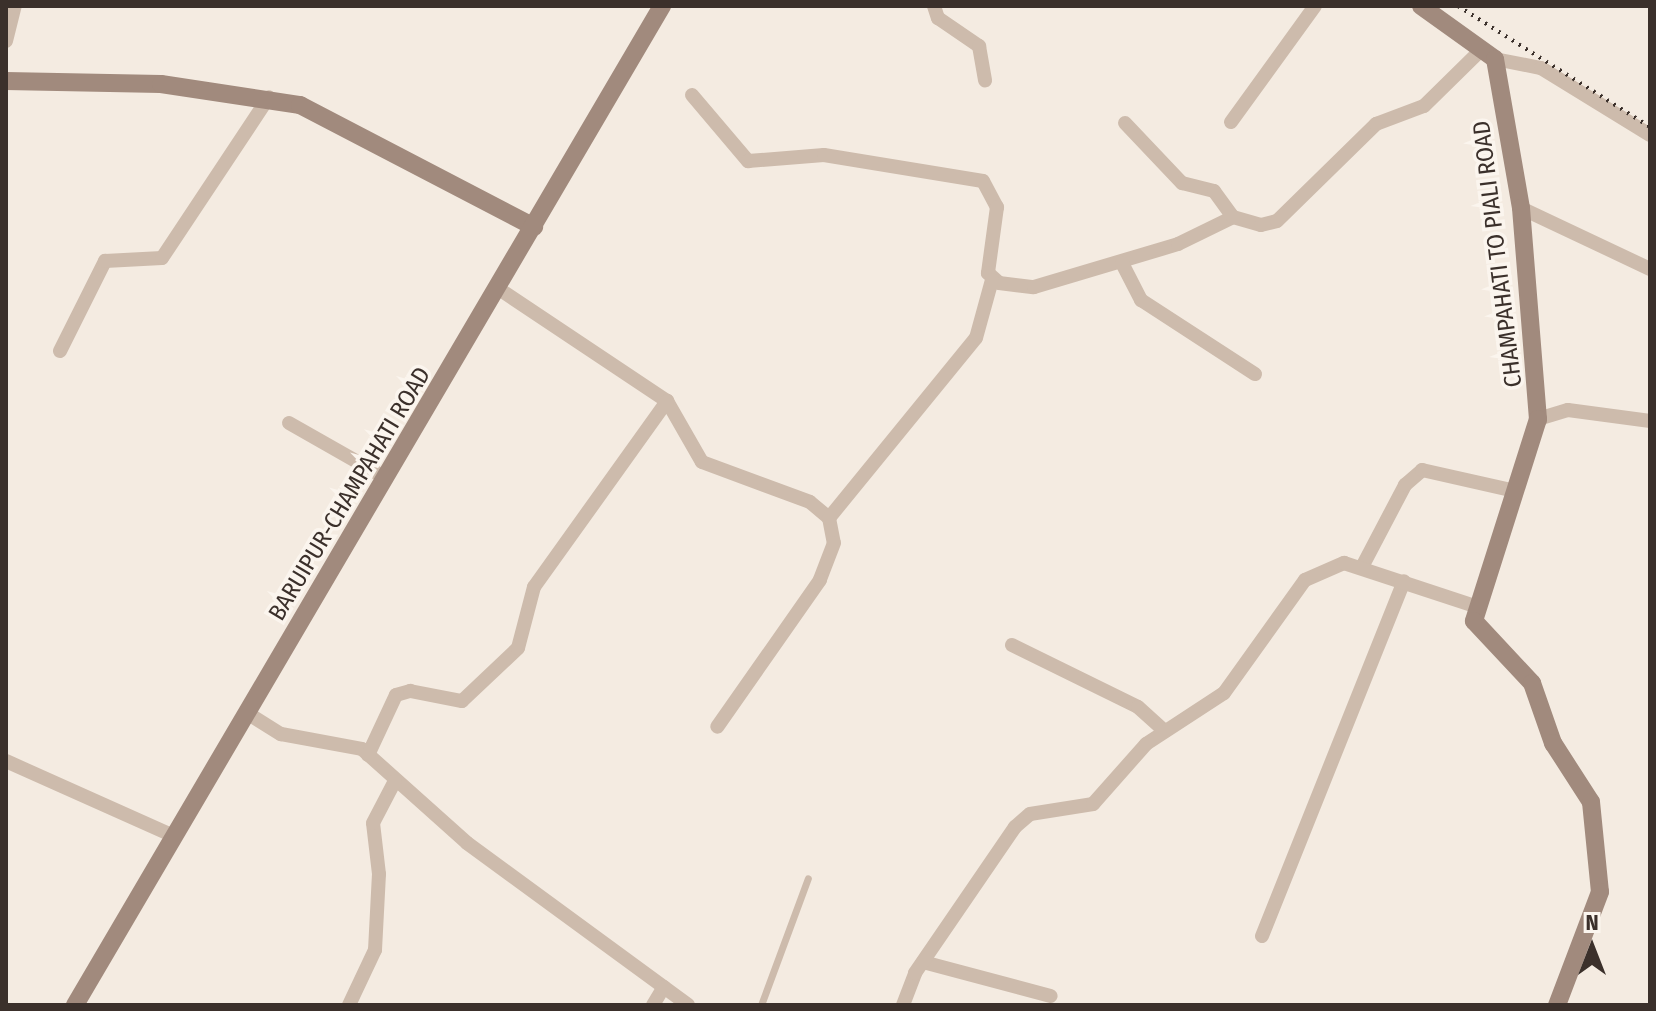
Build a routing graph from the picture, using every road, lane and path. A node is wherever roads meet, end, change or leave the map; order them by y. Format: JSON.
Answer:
{"nodes":[{"id":1,"x":15,"y":6,"type":"edge"},
{"id":2,"x":662,"y":6,"type":"edge"},
{"id":3,"x":934,"y":6,"type":"edge"},
{"id":4,"x":1315,"y":6,"type":"edge"},
{"id":5,"x":1421,"y":6,"type":"edge"},
{"id":6,"x":6,"y":41,"type":"edge"},
{"id":7,"x":1488,"y":54,"type":"junction"},
{"id":8,"x":985,"y":80,"type":"dead end"},
{"id":9,"x":6,"y":81,"type":"edge"},
{"id":10,"x":692,"y":95,"type":"dead end"},
{"id":11,"x":269,"y":97,"type":"junction"},
{"id":12,"x":1231,"y":122,"type":"dead end"},
{"id":13,"x":1125,"y":123,"type":"dead end"},
{"id":14,"x":1650,"y":135,"type":"edge"},
{"id":15,"x":1521,"y":208,"type":"junction"},
{"id":16,"x":1233,"y":217,"type":"junction"},
{"id":17,"x":534,"y":227,"type":"junction"},
{"id":18,"x":1122,"y":263,"type":"junction"},
{"id":19,"x":1650,"y":269,"type":"edge"},
{"id":20,"x":992,"y":280,"type":"junction"},
{"id":21,"x":499,"y":289,"type":"junction"},
{"id":22,"x":60,"y":351,"type":"dead end"},
{"id":23,"x":1255,"y":374,"type":"dead end"},
{"id":24,"x":667,"y":401,"type":"junction"},
{"id":25,"x":1538,"y":419,"type":"junction"},
{"id":26,"x":1650,"y":421,"type":"edge"},
{"id":27,"x":289,"y":423,"type":"dead end"},
{"id":28,"x":386,"y":478,"type":"junction"},
{"id":29,"x":1515,"y":491,"type":"junction"},
{"id":30,"x":829,"y":518,"type":"junction"},
{"id":31,"x":1362,"y":567,"type":"junction"},
{"id":32,"x":1404,"y":581,"type":"junction"},
{"id":33,"x":1475,"y":606,"type":"junction"},
{"id":34,"x":1012,"y":645,"type":"dead end"},
{"id":35,"x":247,"y":713,"type":"junction"},
{"id":36,"x":717,"y":727,"type":"dead end"},
{"id":37,"x":1165,"y":731,"type":"junction"},
{"id":38,"x":368,"y":755,"type":"junction"},
{"id":39,"x":6,"y":761,"type":"edge"},
{"id":40,"x":395,"y":781,"type":"junction"},
{"id":41,"x":174,"y":836,"type":"junction"},
{"id":42,"x":808,"y":878,"type":"dead end"},
{"id":43,"x":1262,"y":936,"type":"dead end"},
{"id":44,"x":923,"y":962,"type":"junction"},
{"id":45,"x":664,"y":987,"type":"junction"},
{"id":46,"x":1051,"y":996,"type":"dead end"},
{"id":47,"x":75,"y":1005,"type":"edge"},
{"id":48,"x":349,"y":1005,"type":"edge"},
{"id":49,"x":653,"y":1005,"type":"edge"},
{"id":50,"x":688,"y":1005,"type":"edge"},
{"id":51,"x":761,"y":1005,"type":"edge"},
{"id":52,"x":903,"y":1005,"type":"edge"},
{"id":53,"x":1557,"y":1005,"type":"edge"}],
"edges":[{"from":1,"to":6,"type":"street"},
{"from":2,"to":17,"type":"main road","name":"BARUIPUR-CHAMPAHATI ROAD"},
{"from":3,"to":8,"type":"street"},
{"from":4,"to":12,"type":"street"},
{"from":5,"to":7,"type":"main road"},
{"from":7,"to":14,"type":"street"},
{"from":7,"to":15,"type":"main road","name":"CHAMPAHATI TO PIALI ROAD"},
{"from":7,"to":16,"type":"street"},
{"from":9,"to":11,"type":"main road"},
{"from":10,"to":20,"type":"street"},
{"from":11,"to":17,"type":"main road"},
{"from":11,"to":22,"type":"street"},
{"from":13,"to":16,"type":"street"},
{"from":15,"to":19,"type":"street"},
{"from":15,"to":25,"type":"main road","name":"CHAMPAHATI TO PIALI ROAD"},
{"from":16,"to":18,"type":"street"},
{"from":17,"to":21,"type":"main road","name":"BARUIPUR-CHAMPAHATI ROAD"},
{"from":18,"to":20,"type":"street"},
{"from":18,"to":23,"type":"street"},
{"from":20,"to":30,"type":"street"},
{"from":21,"to":24,"type":"street"},
{"from":21,"to":28,"type":"main road","name":"BARUIPUR-CHAMPAHATI ROAD"},
{"from":24,"to":30,"type":"street"},
{"from":24,"to":38,"type":"street"},
{"from":25,"to":26,"type":"street"},
{"from":25,"to":29,"type":"main road","name":"CHAMPAHATI TO PIALI ROAD"},
{"from":27,"to":28,"type":"street"},
{"from":28,"to":35,"type":"main road","name":"BARUIPUR-CHAMPAHATI ROAD"},
{"from":29,"to":31,"type":"street"},
{"from":29,"to":33,"type":"main road","name":"CHAMPAHATI TO PIALI ROAD"},
{"from":30,"to":36,"type":"street"},
{"from":31,"to":32,"type":"street"},
{"from":31,"to":37,"type":"street"},
{"from":32,"to":33,"type":"street"},
{"from":32,"to":43,"type":"street"},
{"from":33,"to":53,"type":"main road"},
{"from":34,"to":37,"type":"street"},
{"from":35,"to":38,"type":"street"},
{"from":35,"to":41,"type":"main road","name":"BARUIPUR-CHAMPAHATI ROAD"},
{"from":37,"to":44,"type":"street"},
{"from":38,"to":40,"type":"street"},
{"from":39,"to":41,"type":"street"},
{"from":40,"to":45,"type":"street"},
{"from":40,"to":48,"type":"street"},
{"from":41,"to":47,"type":"main road","name":"BARUIPUR-CHAMPAHATI ROAD"},
{"from":42,"to":51,"type":"lane"},
{"from":44,"to":46,"type":"street"},
{"from":44,"to":52,"type":"street"},
{"from":45,"to":49,"type":"street"},
{"from":45,"to":50,"type":"street"}]}
